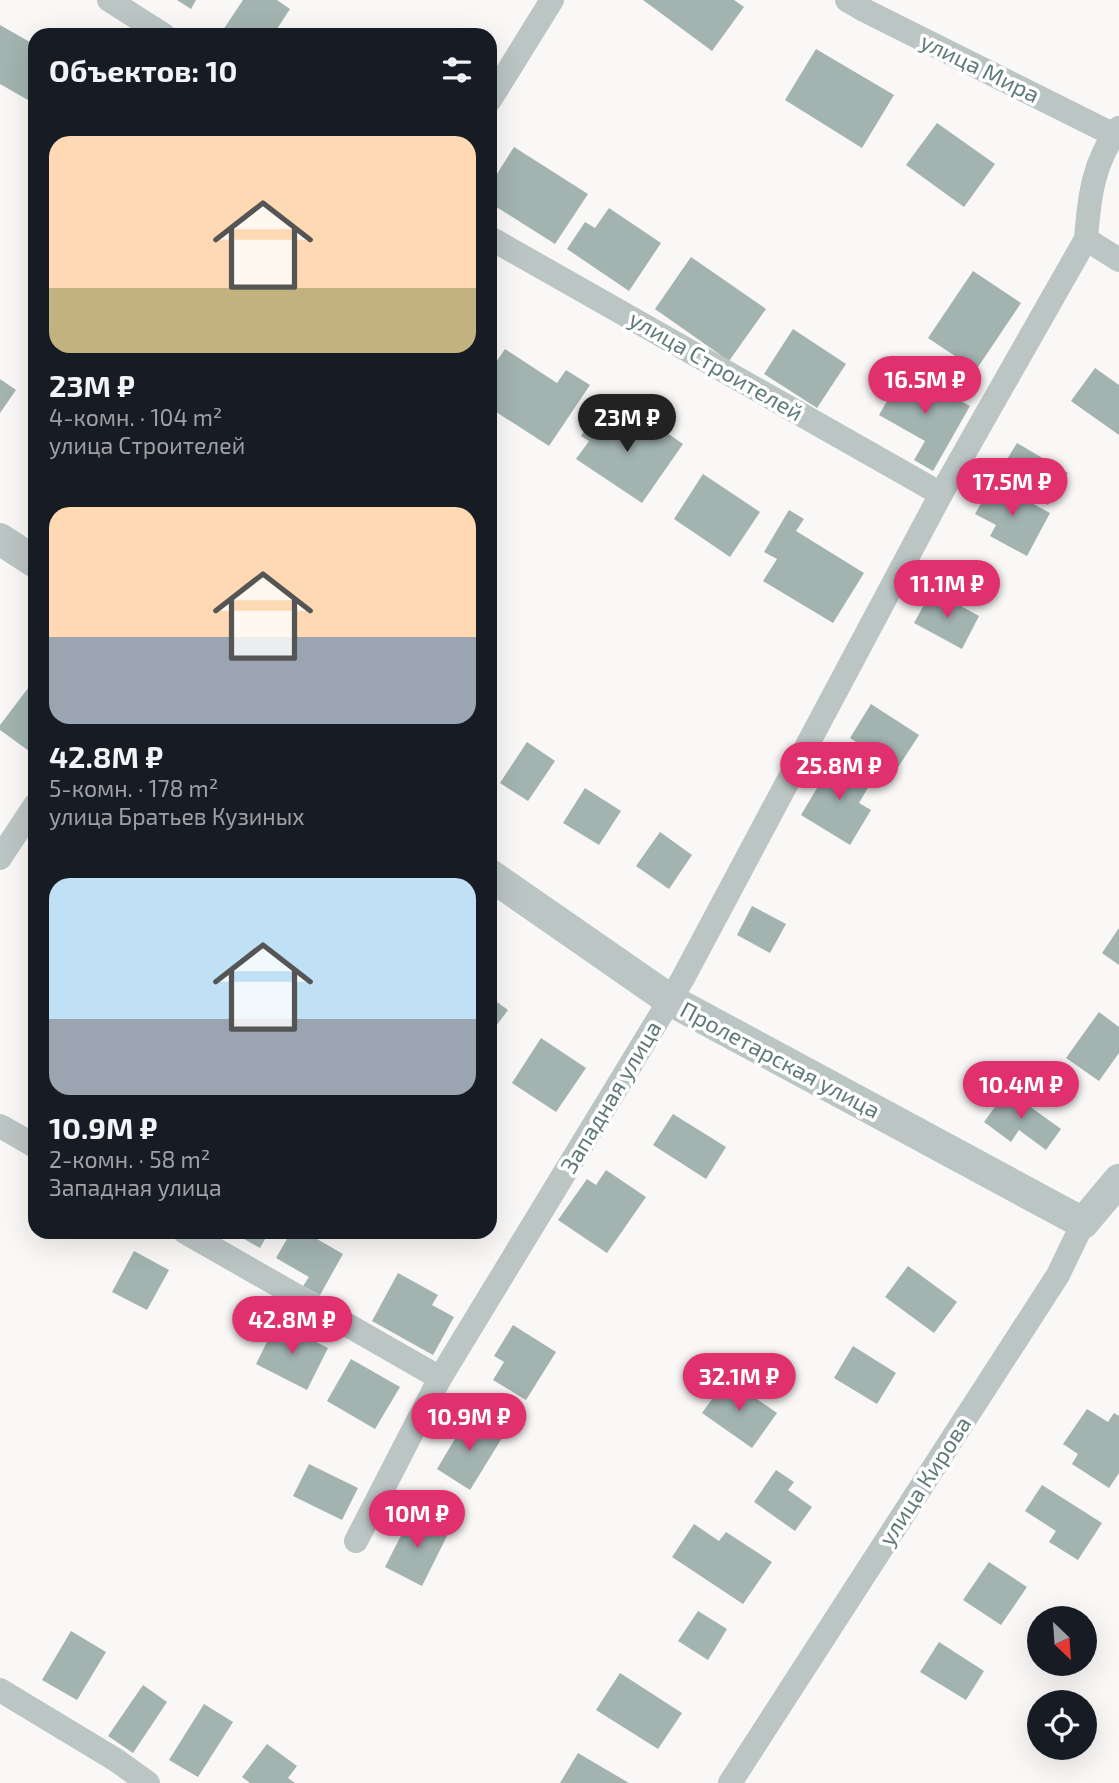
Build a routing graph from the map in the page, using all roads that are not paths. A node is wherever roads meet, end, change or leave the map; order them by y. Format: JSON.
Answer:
{"nodes":[{"id":1,"x":109,"y":0,"type":"edge"},
{"id":2,"x":552,"y":0,"type":"edge"},
{"id":3,"x":847,"y":0,"type":"edge"},
{"id":4,"x":153,"y":28,"type":"edge"},
{"id":5,"x":497,"y":89,"type":"edge"},
{"id":6,"x":1116,"y":132,"type":"edge"},
{"id":7,"x":1086,"y":239,"type":"junction"},
{"id":8,"x":497,"y":242,"type":"edge"},
{"id":9,"x":1119,"y":260,"type":"edge"},
{"id":10,"x":941,"y":494,"type":"junction"},
{"id":11,"x":0,"y":540,"type":"edge"},
{"id":12,"x":28,"y":558,"type":"edge"},
{"id":13,"x":28,"y":816,"type":"edge"},
{"id":14,"x":0,"y":858,"type":"edge"},
{"id":15,"x":497,"y":880,"type":"edge"},
{"id":16,"x":670,"y":1000,"type":"junction"},
{"id":17,"x":0,"y":1126,"type":"edge"},
{"id":18,"x":28,"y":1142,"type":"edge"},
{"id":19,"x":1119,"y":1180,"type":"edge"},
{"id":20,"x":1083,"y":1223,"type":"junction"},
{"id":21,"x":197,"y":1239,"type":"edge"},
{"id":22,"x":440,"y":1378,"type":"junction"},
{"id":23,"x":356,"y":1541,"type":"dead end"},
{"id":24,"x":0,"y":1690,"type":"edge"},
{"id":25,"x":148,"y":1783,"type":"edge"},
{"id":26,"x":730,"y":1783,"type":"edge"}],
"edges":[{"from":1,"to":4,"type":"street"},
{"from":2,"to":5,"type":"street"},
{"from":3,"to":6,"type":"street","name":"улица Мира"},
{"from":6,"to":7,"type":"street","name":"Западная улица"},
{"from":7,"to":9,"type":"street"},
{"from":7,"to":10,"type":"street","name":"Западная улица"},
{"from":8,"to":10,"type":"street","name":"улица Строителей"},
{"from":10,"to":16,"type":"street","name":"Западная улица"},
{"from":11,"to":12,"type":"street"},
{"from":13,"to":14,"type":"street"},
{"from":15,"to":16,"type":"street","name":"Пролетарская улица"},
{"from":16,"to":20,"type":"street","name":"Пролетарская улица"},
{"from":16,"to":22,"type":"street","name":"Западная улица"},
{"from":17,"to":18,"type":"street"},
{"from":19,"to":20,"type":"street","name":"улица Кирова"},
{"from":20,"to":26,"type":"street","name":"улица Кирова"},
{"from":21,"to":22,"type":"street"},
{"from":22,"to":23,"type":"street","name":"Западная улица"},
{"from":24,"to":25,"type":"street"}]}
